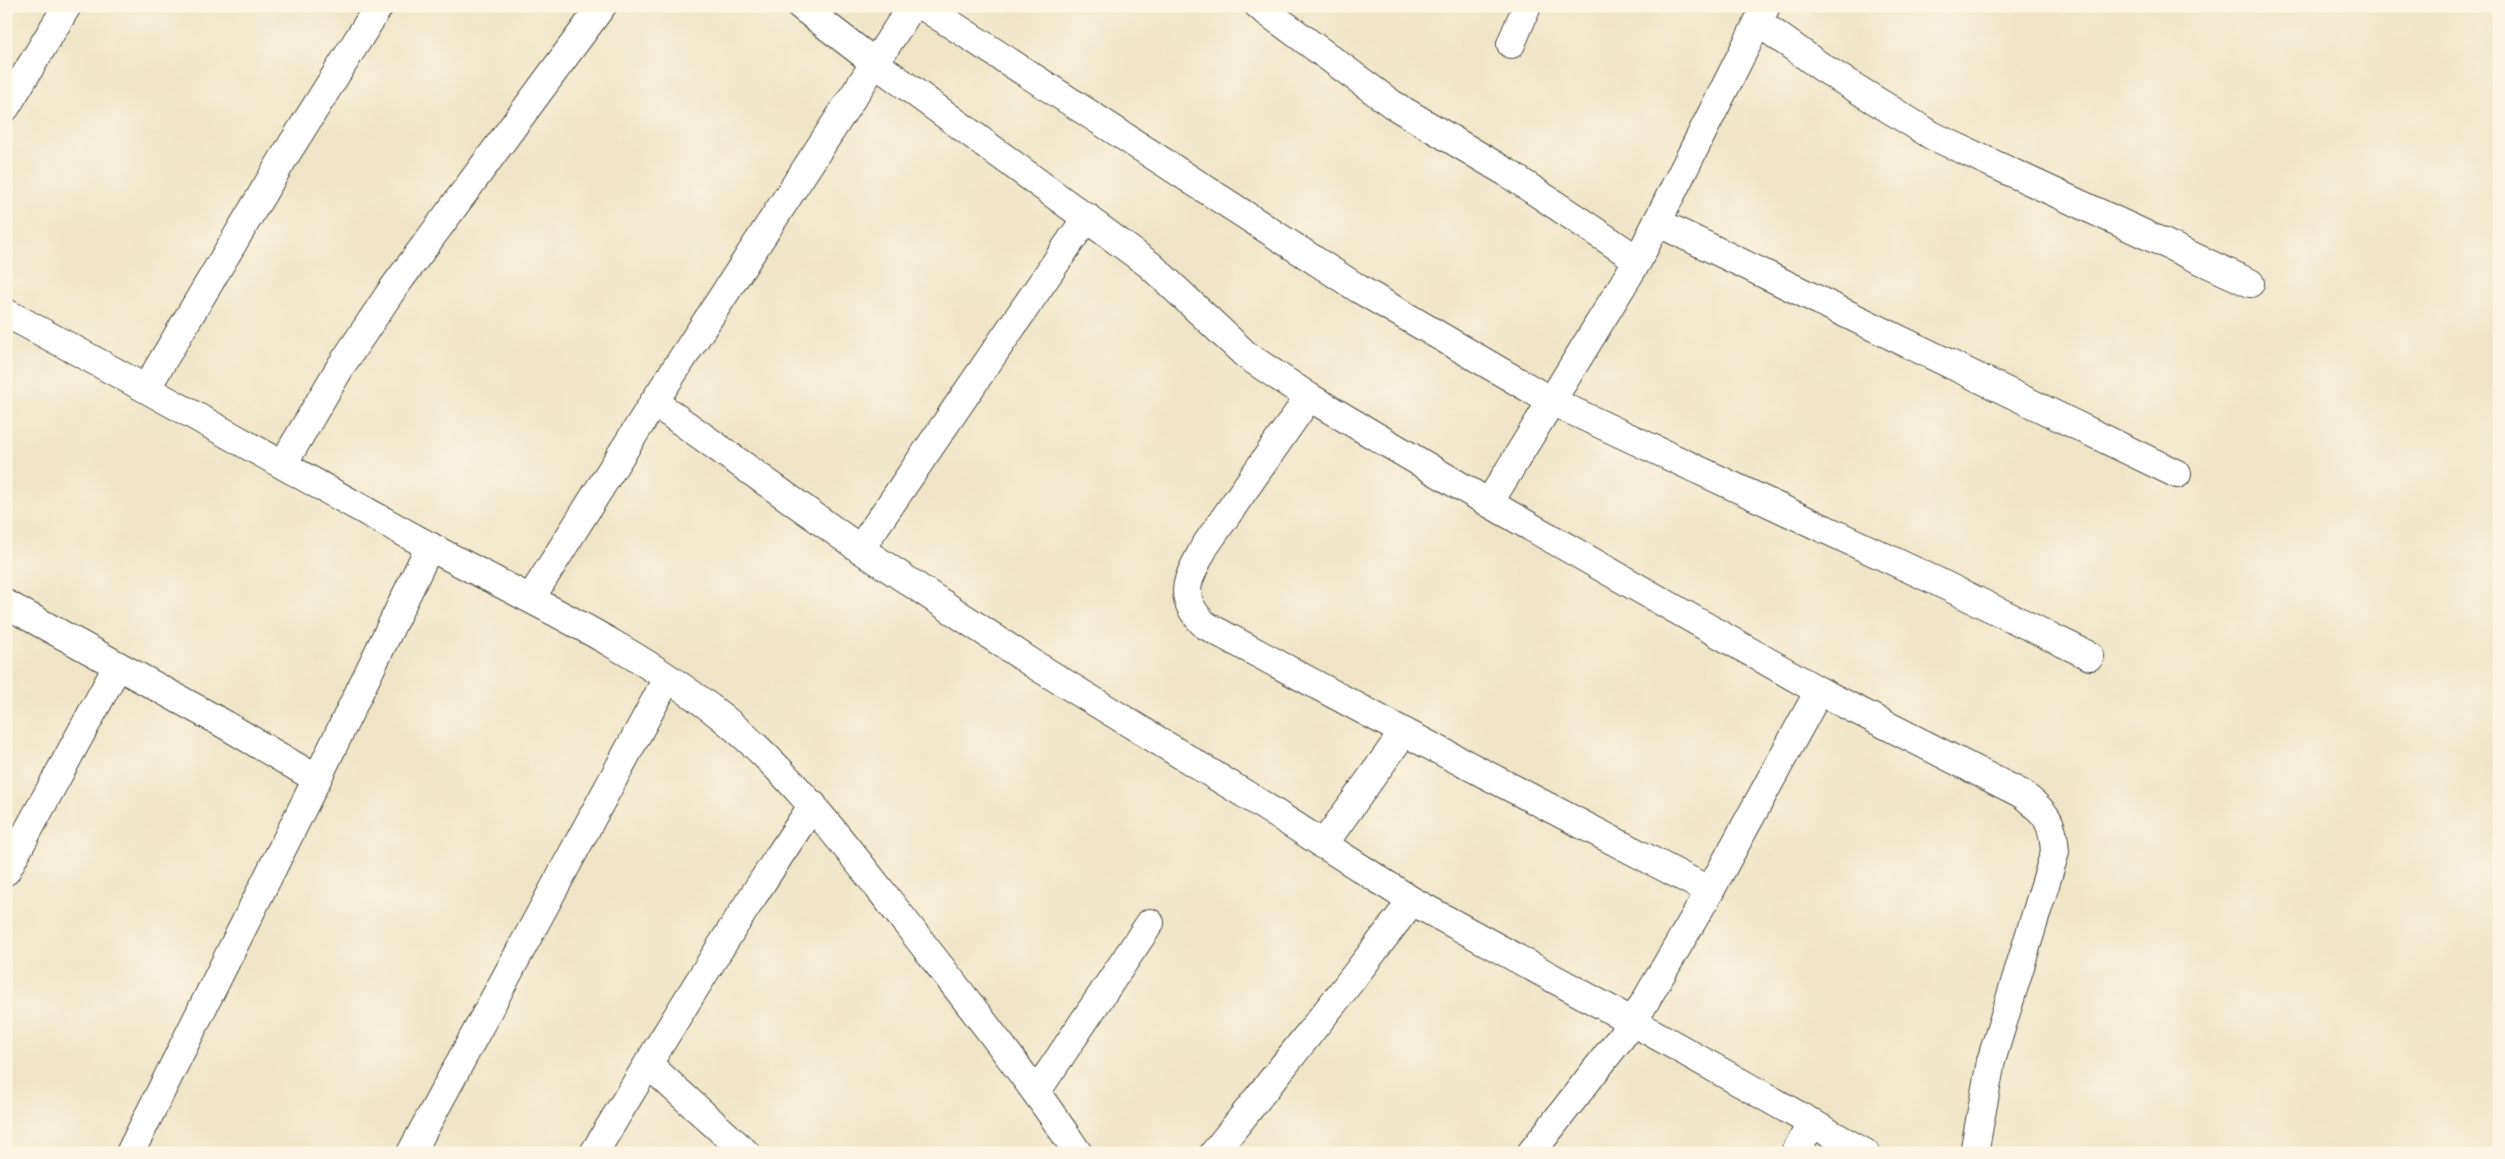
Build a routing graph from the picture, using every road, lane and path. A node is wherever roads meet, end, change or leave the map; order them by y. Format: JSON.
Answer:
{"nodes":[{"id":1,"x":67,"y":6,"type":"edge"},
{"id":2,"x":379,"y":6,"type":"edge"},
{"id":3,"x":602,"y":6,"type":"edge"},
{"id":4,"x":801,"y":6,"type":"edge"},
{"id":5,"x":912,"y":6,"type":"edge"},
{"id":6,"x":923,"y":6,"type":"edge"},
{"id":7,"x":1259,"y":6,"type":"edge"},
{"id":8,"x":1527,"y":6,"type":"edge"},
{"id":9,"x":1762,"y":14,"type":"edge"},
{"id":10,"x":1511,"y":44,"type":"dead end"},
{"id":11,"x":875,"y":63,"type":"junction"},
{"id":12,"x":6,"y":107,"type":"edge"},
{"id":13,"x":1087,"y":217,"type":"junction"},
{"id":14,"x":1657,"y":222,"type":"junction"},
{"id":15,"x":1638,"y":260,"type":"junction"},
{"id":16,"x":2250,"y":283,"type":"dead end"},
{"id":17,"x":6,"y":313,"type":"edge"},
{"id":18,"x":147,"y":388,"type":"junction"},
{"id":19,"x":1309,"y":397,"type":"junction"},
{"id":20,"x":1551,"y":401,"type":"junction"},
{"id":21,"x":654,"y":402,"type":"junction"},
{"id":22,"x":283,"y":464,"type":"junction"},
{"id":23,"x":2177,"y":474,"type":"dead end"},
{"id":24,"x":1489,"y":503,"type":"junction"},
{"id":25,"x":430,"y":546,"type":"junction"},
{"id":26,"x":860,"y":548,"type":"junction"},
{"id":27,"x":531,"y":598,"type":"junction"},
{"id":28,"x":6,"y":604,"type":"edge"},
{"id":29,"x":2090,"y":656,"type":"dead end"},
{"id":30,"x":117,"y":666,"type":"junction"},
{"id":31,"x":667,"y":679,"type":"junction"},
{"id":32,"x":1819,"y":691,"type":"junction"},
{"id":33,"x":1404,"y":732,"type":"junction"},
{"id":34,"x":317,"y":780,"type":"junction"},
{"id":35,"x":813,"y":805,"type":"junction"},
{"id":36,"x":1323,"y":845,"type":"junction"},
{"id":37,"x":6,"y":871,"type":"edge"},
{"id":38,"x":1710,"y":891,"type":"junction"},
{"id":39,"x":1412,"y":901,"type":"junction"},
{"id":40,"x":1150,"y":924,"type":"dead end"},
{"id":41,"x":1633,"y":1022,"type":"junction"},
{"id":42,"x":648,"y":1064,"type":"junction"},
{"id":43,"x":1037,"y":1091,"type":"junction"},
{"id":44,"x":1812,"y":1124,"type":"junction"},
{"id":45,"x":130,"y":1153,"type":"edge"},
{"id":46,"x":411,"y":1153,"type":"edge"},
{"id":47,"x":594,"y":1153,"type":"edge"},
{"id":48,"x":746,"y":1153,"type":"edge"},
{"id":49,"x":1078,"y":1153,"type":"edge"},
{"id":50,"x":1214,"y":1153,"type":"edge"},
{"id":51,"x":1531,"y":1153,"type":"edge"},
{"id":52,"x":1795,"y":1153,"type":"edge"},
{"id":53,"x":1865,"y":1153,"type":"edge"},
{"id":54,"x":1974,"y":1153,"type":"edge"}],
"edges":[{"from":1,"to":12,"type":"street"},
{"from":2,"to":18,"type":"street"},
{"from":3,"to":22,"type":"street"},
{"from":4,"to":11,"type":"street"},
{"from":5,"to":11,"type":"street"},
{"from":6,"to":20,"type":"street"},
{"from":7,"to":15,"type":"street"},
{"from":8,"to":10,"type":"street"},
{"from":9,"to":14,"type":"street"},
{"from":9,"to":16,"type":"street"},
{"from":11,"to":13,"type":"street"},
{"from":11,"to":21,"type":"street"},
{"from":13,"to":19,"type":"street"},
{"from":13,"to":26,"type":"street"},
{"from":14,"to":15,"type":"street"},
{"from":14,"to":23,"type":"street"},
{"from":15,"to":20,"type":"street"},
{"from":17,"to":18,"type":"street"},
{"from":18,"to":22,"type":"street"},
{"from":19,"to":24,"type":"street"},
{"from":19,"to":33,"type":"street"},
{"from":20,"to":24,"type":"street"},
{"from":20,"to":29,"type":"street"},
{"from":21,"to":26,"type":"street"},
{"from":21,"to":27,"type":"street"},
{"from":22,"to":25,"type":"street"},
{"from":24,"to":32,"type":"street"},
{"from":25,"to":27,"type":"street"},
{"from":25,"to":34,"type":"street"},
{"from":26,"to":36,"type":"street"},
{"from":27,"to":31,"type":"street"},
{"from":28,"to":30,"type":"street"},
{"from":30,"to":34,"type":"street"},
{"from":30,"to":37,"type":"street"},
{"from":31,"to":35,"type":"street"},
{"from":31,"to":46,"type":"street"},
{"from":32,"to":38,"type":"street"},
{"from":32,"to":54,"type":"street"},
{"from":33,"to":36,"type":"street"},
{"from":33,"to":38,"type":"street"},
{"from":34,"to":45,"type":"street"},
{"from":35,"to":42,"type":"street"},
{"from":35,"to":43,"type":"street"},
{"from":36,"to":39,"type":"street"},
{"from":38,"to":41,"type":"street"},
{"from":39,"to":41,"type":"street"},
{"from":39,"to":50,"type":"street"},
{"from":40,"to":43,"type":"street"},
{"from":41,"to":44,"type":"street"},
{"from":41,"to":51,"type":"street"},
{"from":42,"to":47,"type":"street"},
{"from":42,"to":48,"type":"street"},
{"from":43,"to":49,"type":"street"},
{"from":44,"to":52,"type":"street"},
{"from":44,"to":53,"type":"street"}]}
